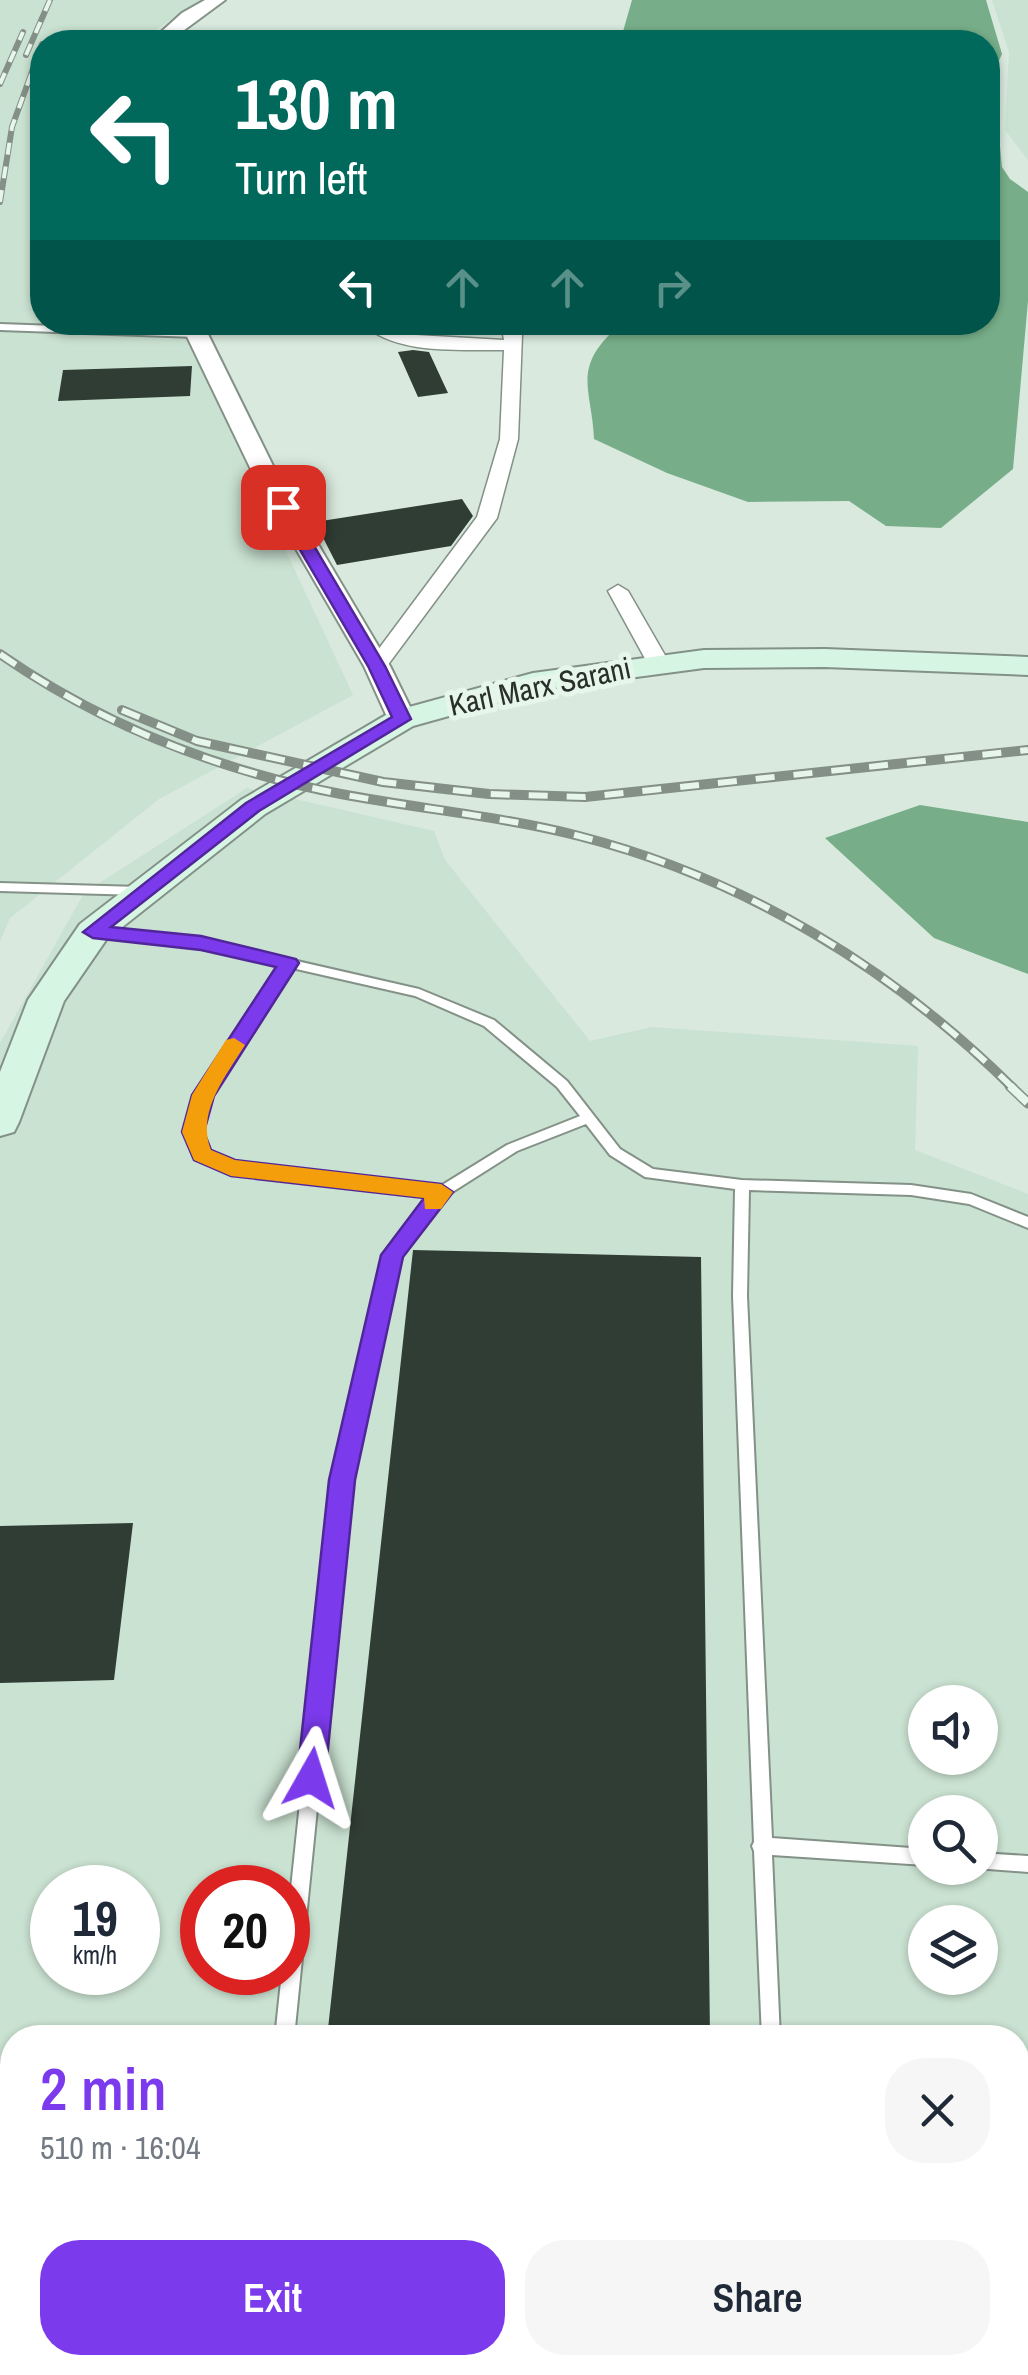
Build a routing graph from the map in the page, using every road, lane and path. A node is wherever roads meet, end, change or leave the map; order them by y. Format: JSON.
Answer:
{"nodes":[{"id":1,"x":216,"y":0,"type":"edge"},
{"id":2,"x":172,"y":30,"type":"edge"},
{"id":3,"x":0,"y":327,"type":"edge"},
{"id":4,"x":30,"y":327,"type":"edge"},
{"id":5,"x":196,"y":335,"type":"edge"},
{"id":6,"x":390,"y":335,"type":"edge"},
{"id":7,"x":511,"y":335,"type":"edge"},
{"id":8,"x":513,"y":345,"type":"junction"},
{"id":9,"x":618,"y":591,"type":"dead end"},
{"id":10,"x":659,"y":664,"type":"junction"},
{"id":11,"x":376,"y":666,"type":"junction"},
{"id":12,"x":1028,"y":666,"type":"edge"},
{"id":13,"x":402,"y":719,"type":"junction"},
{"id":14,"x":0,"y":888,"type":"edge"},
{"id":15,"x":145,"y":891,"type":"junction"},
{"id":16,"x":93,"y":932,"type":"junction"},
{"id":17,"x":289,"y":963,"type":"junction"},
{"id":18,"x":589,"y":1118,"type":"junction"},
{"id":19,"x":0,"y":1122,"type":"edge"},
{"id":20,"x":742,"y":1184,"type":"junction"},
{"id":21,"x":441,"y":1192,"type":"junction"},
{"id":22,"x":1028,"y":1223,"type":"edge"},
{"id":23,"x":761,"y":1846,"type":"junction"},
{"id":24,"x":908,"y":1856,"type":"edge"},
{"id":25,"x":998,"y":1862,"type":"edge"},
{"id":26,"x":1028,"y":1864,"type":"edge"},
{"id":27,"x":285,"y":2025,"type":"edge"},
{"id":28,"x":770,"y":2025,"type":"edge"}],
"edges":[{"from":1,"to":2,"type":"street"},
{"from":3,"to":4,"type":"lane"},
{"from":5,"to":11,"type":"street"},
{"from":6,"to":8,"type":"street"},
{"from":7,"to":8,"type":"street"},
{"from":8,"to":11,"type":"street"},
{"from":9,"to":10,"type":"street"},
{"from":10,"to":12,"type":"main road","name":"Karl Marx Sarani"},
{"from":10,"to":13,"type":"main road","name":"Karl Marx Sarani"},
{"from":11,"to":13,"type":"street"},
{"from":13,"to":15,"type":"main road","name":"Karl Marx Sarani"},
{"from":14,"to":15,"type":"lane"},
{"from":15,"to":16,"type":"main road","name":"Karl Marx Sarani"},
{"from":16,"to":17,"type":"lane"},
{"from":16,"to":19,"type":"main road","name":"Karl Marx Sarani"},
{"from":17,"to":18,"type":"lane"},
{"from":17,"to":21,"type":"lane"},
{"from":18,"to":20,"type":"lane"},
{"from":18,"to":21,"type":"lane"},
{"from":20,"to":22,"type":"lane"},
{"from":20,"to":23,"type":"lane"},
{"from":21,"to":27,"type":"lane"},
{"from":23,"to":24,"type":"lane"},
{"from":23,"to":28,"type":"lane"},
{"from":25,"to":26,"type":"lane"}]}
